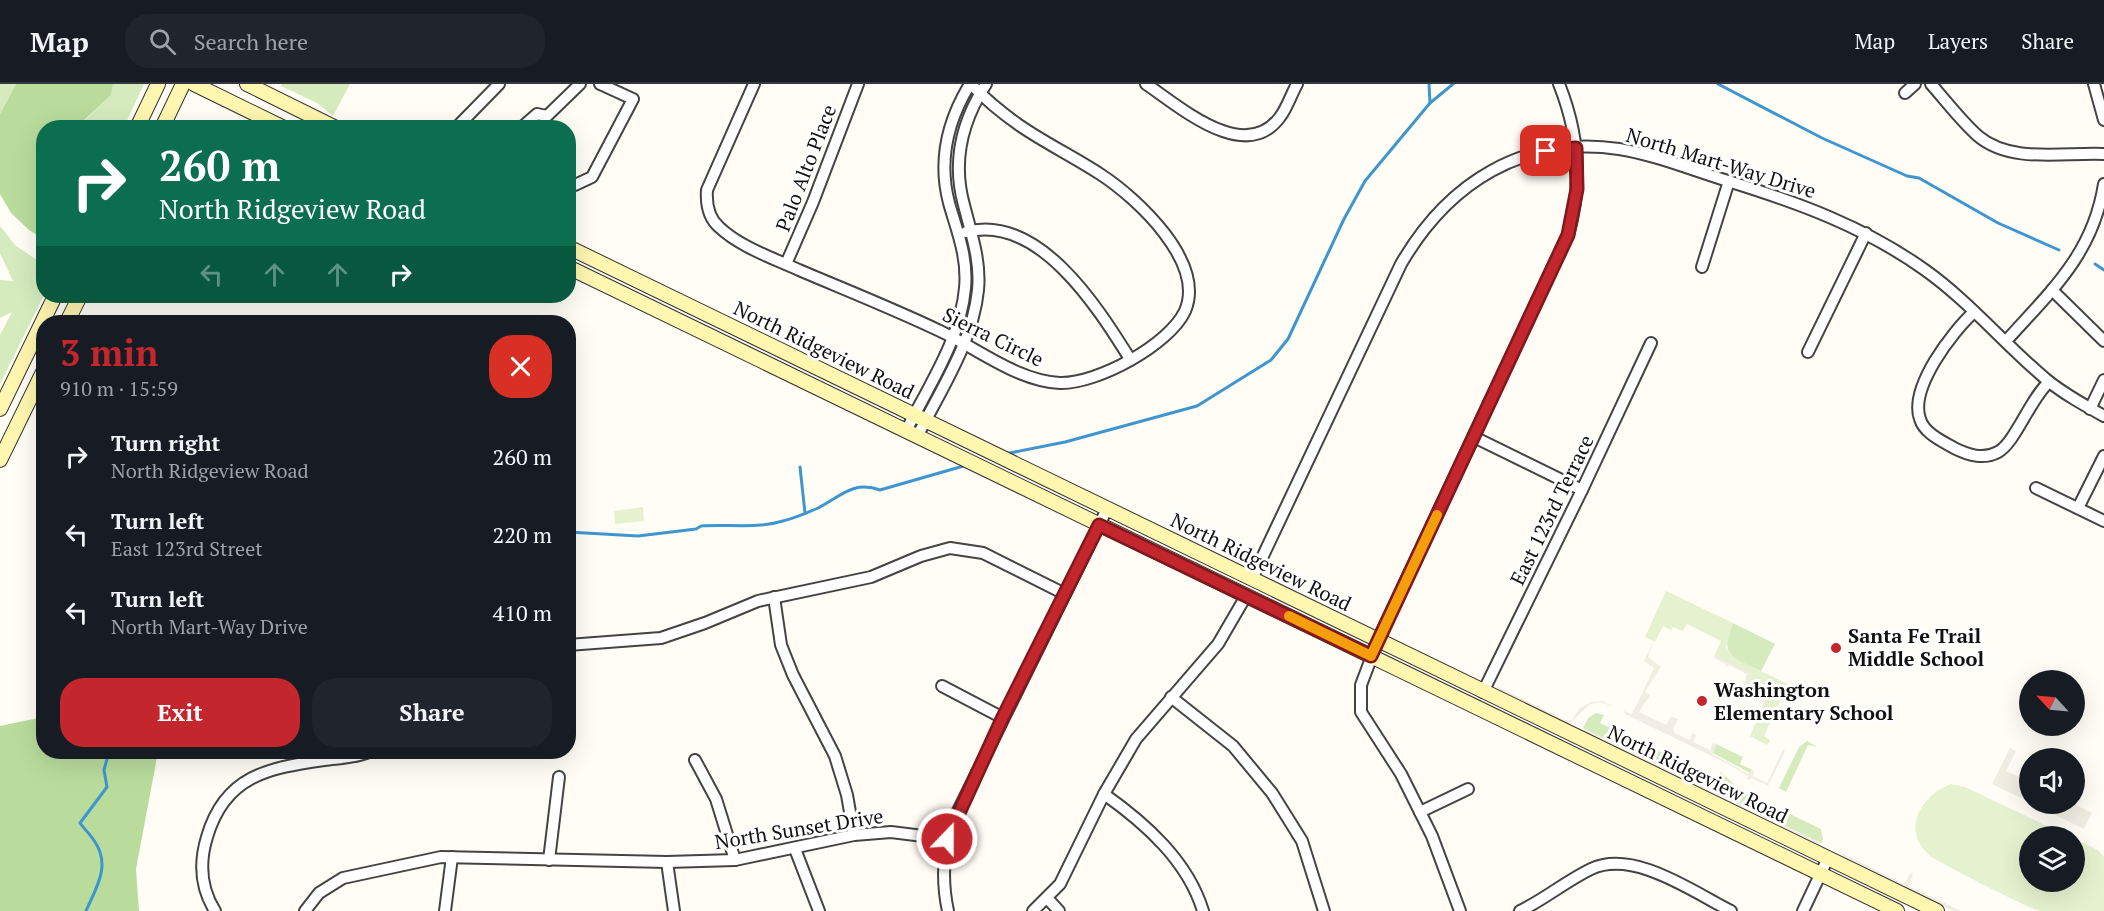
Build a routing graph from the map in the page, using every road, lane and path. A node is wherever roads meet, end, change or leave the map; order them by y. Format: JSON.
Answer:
{"nodes":[{"id":1,"x":158,"y":84,"type":"edge"},
{"id":2,"x":183,"y":84,"type":"edge"},
{"id":3,"x":194,"y":84,"type":"edge"},
{"id":4,"x":247,"y":84,"type":"edge"},
{"id":5,"x":499,"y":84,"type":"edge"},
{"id":6,"x":580,"y":84,"type":"edge"},
{"id":7,"x":600,"y":84,"type":"edge"},
{"id":8,"x":754,"y":84,"type":"edge"},
{"id":9,"x":858,"y":84,"type":"edge"},
{"id":10,"x":970,"y":84,"type":"edge"},
{"id":11,"x":1146,"y":84,"type":"edge"},
{"id":12,"x":1297,"y":84,"type":"edge"},
{"id":13,"x":1559,"y":84,"type":"edge"},
{"id":14,"x":1915,"y":84,"type":"edge"},
{"id":15,"x":1931,"y":84,"type":"edge"},
{"id":16,"x":2098,"y":88,"type":"edge"},
{"id":17,"x":983,"y":89,"type":"edge"},
{"id":18,"x":1905,"y":93,"type":"dead end"},
{"id":19,"x":141,"y":120,"type":"edge"},
{"id":20,"x":166,"y":120,"type":"edge"},
{"id":21,"x":268,"y":120,"type":"edge"},
{"id":22,"x":320,"y":120,"type":"edge"},
{"id":23,"x":464,"y":120,"type":"edge"},
{"id":24,"x":530,"y":120,"type":"edge"},
{"id":25,"x":2104,"y":120,"type":"edge"},
{"id":26,"x":1576,"y":148,"type":"junction"},
{"id":27,"x":2104,"y":154,"type":"edge"},
{"id":28,"x":1729,"y":181,"type":"junction"},
{"id":29,"x":2104,"y":184,"type":"edge"},
{"id":30,"x":576,"y":185,"type":"edge"},
{"id":31,"x":2101,"y":214,"type":"edge"},
{"id":32,"x":971,"y":231,"type":"junction"},
{"id":33,"x":1866,"y":233,"type":"junction"},
{"id":34,"x":960,"y":234,"type":"junction"},
{"id":35,"x":576,"y":251,"type":"edge"},
{"id":36,"x":786,"y":264,"type":"junction"},
{"id":37,"x":1702,"y":267,"type":"dead end"},
{"id":38,"x":576,"y":271,"type":"edge"},
{"id":39,"x":2052,"y":290,"type":"junction"},
{"id":40,"x":1974,"y":312,"type":"junction"},
{"id":41,"x":36,"y":335,"type":"edge"},
{"id":42,"x":952,"y":337,"type":"junction"},
{"id":43,"x":2006,"y":341,"type":"junction"},
{"id":44,"x":2104,"y":341,"type":"edge"},
{"id":45,"x":964,"y":343,"type":"junction"},
{"id":46,"x":1651,"y":343,"type":"dead end"},
{"id":47,"x":1808,"y":352,"type":"dead end"},
{"id":48,"x":1130,"y":359,"type":"junction"},
{"id":49,"x":2104,"y":380,"type":"edge"},
{"id":50,"x":2049,"y":382,"type":"junction"},
{"id":51,"x":36,"y":386,"type":"edge"},
{"id":52,"x":0,"y":409,"type":"edge"},
{"id":53,"x":2090,"y":409,"type":"junction"},
{"id":54,"x":2104,"y":417,"type":"edge"},
{"id":55,"x":919,"y":418,"type":"junction"},
{"id":56,"x":912,"y":434,"type":"junction"},
{"id":57,"x":1474,"y":437,"type":"junction"},
{"id":58,"x":2104,"y":456,"type":"edge"},
{"id":59,"x":0,"y":460,"type":"edge"},
{"id":60,"x":2036,"y":488,"type":"dead end"},
{"id":61,"x":1582,"y":490,"type":"junction"},
{"id":62,"x":2078,"y":508,"type":"junction"},
{"id":63,"x":1107,"y":509,"type":"junction"},
{"id":64,"x":2104,"y":521,"type":"edge"},
{"id":65,"x":1099,"y":525,"type":"junction"},
{"id":66,"x":1252,"y":579,"type":"junction"},
{"id":67,"x":1065,"y":594,"type":"junction"},
{"id":68,"x":1246,"y":596,"type":"junction"},
{"id":69,"x":774,"y":597,"type":"junction"},
{"id":70,"x":1378,"y":640,"type":"junction"},
{"id":71,"x":576,"y":644,"type":"edge"},
{"id":72,"x":1371,"y":656,"type":"junction"},
{"id":73,"x":942,"y":686,"type":"dead end"},
{"id":74,"x":1483,"y":692,"type":"junction"},
{"id":75,"x":1171,"y":697,"type":"junction"},
{"id":76,"x":1003,"y":717,"type":"junction"},
{"id":77,"x":339,"y":759,"type":"edge"},
{"id":78,"x":695,"y":760,"type":"dead end"},
{"id":79,"x":559,"y":777,"type":"dead end"},
{"id":80,"x":1468,"y":789,"type":"dead end"},
{"id":81,"x":1104,"y":794,"type":"junction"},
{"id":82,"x":1420,"y":812,"type":"junction"},
{"id":83,"x":854,"y":835,"type":"junction"},
{"id":84,"x":947,"y":839,"type":"junction"},
{"id":85,"x":795,"y":849,"type":"junction"},
{"id":86,"x":452,"y":857,"type":"junction"},
{"id":87,"x":1828,"y":858,"type":"junction"},
{"id":88,"x":549,"y":860,"type":"junction"},
{"id":89,"x":735,"y":860,"type":"junction"},
{"id":90,"x":667,"y":862,"type":"junction"},
{"id":91,"x":1820,"y":873,"type":"junction"},
{"id":92,"x":1047,"y":898,"type":"junction"},
{"id":93,"x":215,"y":911,"type":"edge"},
{"id":94,"x":305,"y":911,"type":"edge"},
{"id":95,"x":445,"y":911,"type":"edge"},
{"id":96,"x":674,"y":911,"type":"edge"},
{"id":97,"x":819,"y":911,"type":"edge"},
{"id":98,"x":948,"y":911,"type":"edge"},
{"id":99,"x":1033,"y":911,"type":"edge"},
{"id":100,"x":1059,"y":911,"type":"edge"},
{"id":101,"x":1203,"y":911,"type":"edge"},
{"id":102,"x":1324,"y":911,"type":"edge"},
{"id":103,"x":1460,"y":911,"type":"edge"},
{"id":104,"x":1520,"y":911,"type":"edge"},
{"id":105,"x":1731,"y":911,"type":"edge"},
{"id":106,"x":1803,"y":911,"type":"edge"},
{"id":107,"x":1897,"y":911,"type":"edge"},
{"id":108,"x":1936,"y":911,"type":"edge"}],
"edges":[{"from":1,"to":19,"type":"main road"},
{"from":2,"to":20,"type":"main road"},
{"from":3,"to":21,"type":"main road"},
{"from":4,"to":22,"type":"main road"},
{"from":5,"to":23,"type":"street"},
{"from":6,"to":24,"type":"street"},
{"from":7,"to":30,"type":"street"},
{"from":8,"to":36,"type":"street","name":"Sierra Circle"},
{"from":9,"to":36,"type":"street","name":"Palo Alto Place"},
{"from":10,"to":17,"type":"street","name":"Sierra Circle"},
{"from":10,"to":34,"type":"street"},
{"from":11,"to":12,"type":"street"},
{"from":13,"to":26,"type":"street"},
{"from":14,"to":18,"type":"street"},
{"from":15,"to":27,"type":"street"},
{"from":16,"to":25,"type":"street"},
{"from":17,"to":32,"type":"street"},
{"from":17,"to":48,"type":"street","name":"Sierra Circle"},
{"from":26,"to":28,"type":"street","name":"North Mart-Way Drive"},
{"from":26,"to":57,"type":"street"},
{"from":26,"to":66,"type":"street","name":"North Mart-Way Drive"},
{"from":28,"to":33,"type":"street","name":"North Mart-Way Drive"},
{"from":28,"to":37,"type":"street"},
{"from":29,"to":31,"type":"street"},
{"from":31,"to":39,"type":"street"},
{"from":32,"to":34,"type":"street"},
{"from":32,"to":45,"type":"street"},
{"from":32,"to":48,"type":"street"},
{"from":33,"to":40,"type":"street","name":"North Mart-Way Drive"},
{"from":33,"to":47,"type":"street"},
{"from":34,"to":42,"type":"street"},
{"from":35,"to":55,"type":"main road","name":"North Ridgeview Road"},
{"from":36,"to":42,"type":"street","name":"Sierra Circle"},
{"from":38,"to":56,"type":"main road","name":"North Ridgeview Road"},
{"from":39,"to":43,"type":"street"},
{"from":39,"to":44,"type":"street"},
{"from":40,"to":43,"type":"street","name":"North Mart-Way Drive"},
{"from":40,"to":50,"type":"street"},
{"from":41,"to":52,"type":"main road"},
{"from":42,"to":45,"type":"street","name":"Sierra Circle"},
{"from":42,"to":55,"type":"street"},
{"from":43,"to":50,"type":"street","name":"North Mart-Way Drive"},
{"from":45,"to":48,"type":"street","name":"Sierra Circle"},
{"from":45,"to":55,"type":"street"},
{"from":46,"to":61,"type":"street","name":"East 123rd Terrace"},
{"from":49,"to":53,"type":"street"},
{"from":50,"to":53,"type":"street","name":"North Mart-Way Drive"},
{"from":51,"to":59,"type":"main road"},
{"from":53,"to":54,"type":"street","name":"North Mart-Way Drive"},
{"from":55,"to":56,"type":"street"},
{"from":55,"to":63,"type":"main road","name":"North Ridgeview Road"},
{"from":56,"to":65,"type":"main road","name":"North Ridgeview Road"},
{"from":57,"to":61,"type":"street"},
{"from":57,"to":70,"type":"street"},
{"from":58,"to":62,"type":"street"},
{"from":60,"to":62,"type":"street"},
{"from":61,"to":74,"type":"street","name":"East 123rd Terrace"},
{"from":62,"to":64,"type":"street"},
{"from":63,"to":65,"type":"street"},
{"from":63,"to":66,"type":"main road","name":"North Ridgeview Road"},
{"from":65,"to":67,"type":"street"},
{"from":65,"to":68,"type":"main road","name":"North Ridgeview Road"},
{"from":66,"to":70,"type":"main road","name":"North Ridgeview Road"},
{"from":67,"to":69,"type":"street"},
{"from":67,"to":76,"type":"street"},
{"from":68,"to":72,"type":"main road","name":"North Ridgeview Road"},
{"from":68,"to":75,"type":"street"},
{"from":69,"to":71,"type":"street"},
{"from":69,"to":83,"type":"street"},
{"from":70,"to":72,"type":"street"},
{"from":70,"to":74,"type":"main road","name":"North Ridgeview Road"},
{"from":72,"to":82,"type":"street"},
{"from":72,"to":91,"type":"main road","name":"North Ridgeview Road"},
{"from":73,"to":76,"type":"street"},
{"from":74,"to":87,"type":"main road","name":"North Ridgeview Road"},
{"from":75,"to":81,"type":"street"},
{"from":75,"to":102,"type":"street"},
{"from":76,"to":84,"type":"street"},
{"from":77,"to":93,"type":"street"},
{"from":78,"to":89,"type":"street"},
{"from":79,"to":88,"type":"street"},
{"from":80,"to":82,"type":"street"},
{"from":81,"to":92,"type":"street"},
{"from":81,"to":101,"type":"street"},
{"from":82,"to":103,"type":"street"},
{"from":83,"to":84,"type":"street","name":"North Sunset Drive"},
{"from":83,"to":85,"type":"street","name":"North Sunset Drive"},
{"from":84,"to":98,"type":"street"},
{"from":85,"to":89,"type":"street","name":"North Sunset Drive"},
{"from":85,"to":97,"type":"street"},
{"from":86,"to":88,"type":"street","name":"North Sunset Drive"},
{"from":86,"to":94,"type":"street","name":"North Sunset Drive"},
{"from":86,"to":95,"type":"street"},
{"from":87,"to":91,"type":"street"},
{"from":87,"to":108,"type":"main road","name":"North Ridgeview Road"},
{"from":88,"to":90,"type":"street","name":"North Sunset Drive"},
{"from":89,"to":90,"type":"street","name":"North Sunset Drive"},
{"from":90,"to":96,"type":"street"},
{"from":91,"to":106,"type":"street"},
{"from":91,"to":107,"type":"main road","name":"North Ridgeview Road"},
{"from":92,"to":99,"type":"street"},
{"from":92,"to":100,"type":"street"},
{"from":104,"to":105,"type":"street"}]}
